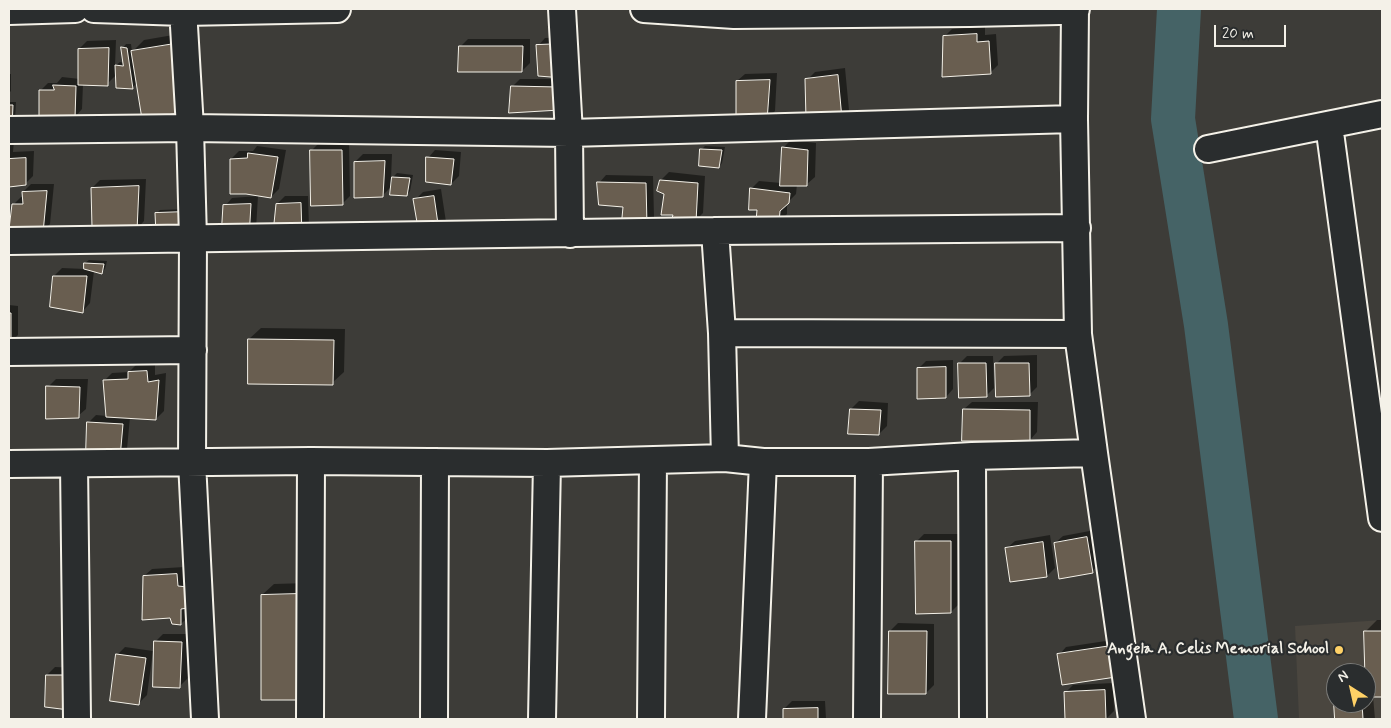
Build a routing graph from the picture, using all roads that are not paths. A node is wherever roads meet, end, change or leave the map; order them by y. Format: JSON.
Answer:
{"nodes":[{"id":1,"x":75,"y":9,"type":"edge"},
{"id":2,"x":94,"y":9,"type":"edge"},
{"id":3,"x":302,"y":9,"type":"edge"},
{"id":4,"x":337,"y":9,"type":"edge"},
{"id":5,"x":562,"y":9,"type":"edge"},
{"id":6,"x":644,"y":9,"type":"edge"},
{"id":7,"x":1075,"y":9,"type":"edge"},
{"id":8,"x":183,"y":10,"type":"edge"},
{"id":9,"x":9,"y":11,"type":"edge"},
{"id":10,"x":845,"y":11,"type":"edge"},
{"id":11,"x":970,"y":11,"type":"edge"},
{"id":12,"x":734,"y":12,"type":"edge"},
{"id":13,"x":1382,"y":114,"type":"edge"},
{"id":14,"x":1074,"y":119,"type":"junction"},
{"id":15,"x":1329,"y":125,"type":"junction"},
{"id":16,"x":190,"y":128,"type":"junction"},
{"id":17,"x":9,"y":130,"type":"edge"},
{"id":18,"x":569,"y":133,"type":"junction"},
{"id":19,"x":1208,"y":149,"type":"dead end"},
{"id":20,"x":1077,"y":228,"type":"junction"},
{"id":21,"x":715,"y":231,"type":"junction"},
{"id":22,"x":570,"y":234,"type":"junction"},
{"id":23,"x":193,"y":239,"type":"junction"},
{"id":24,"x":9,"y":241,"type":"edge"},
{"id":25,"x":722,"y":333,"type":"junction"},
{"id":26,"x":1078,"y":334,"type":"junction"},
{"id":27,"x":193,"y":350,"type":"junction"},
{"id":28,"x":9,"y":352,"type":"edge"},
{"id":29,"x":1094,"y":453,"type":"junction"},
{"id":30,"x":972,"y":456,"type":"junction"},
{"id":31,"x":725,"y":458,"type":"junction"},
{"id":32,"x":311,"y":461,"type":"junction"},
{"id":33,"x":653,"y":461,"type":"junction"},
{"id":34,"x":192,"y":462,"type":"junction"},
{"id":35,"x":436,"y":462,"type":"junction"},
{"id":36,"x":764,"y":462,"type":"junction"},
{"id":37,"x":869,"y":462,"type":"junction"},
{"id":38,"x":547,"y":463,"type":"junction"},
{"id":39,"x":9,"y":464,"type":"edge"},
{"id":40,"x":74,"y":464,"type":"junction"},
{"id":41,"x":1382,"y":518,"type":"edge"},
{"id":42,"x":77,"y":719,"type":"edge"},
{"id":43,"x":205,"y":719,"type":"edge"},
{"id":44,"x":310,"y":719,"type":"edge"},
{"id":45,"x":434,"y":719,"type":"edge"},
{"id":46,"x":542,"y":719,"type":"edge"},
{"id":47,"x":651,"y":719,"type":"edge"},
{"id":48,"x":752,"y":719,"type":"edge"},
{"id":49,"x":867,"y":719,"type":"edge"},
{"id":50,"x":973,"y":719,"type":"edge"},
{"id":51,"x":1132,"y":719,"type":"edge"}],
"edges":[{"from":1,"to":9,"type":"street"},
{"from":2,"to":8,"type":"street"},
{"from":3,"to":4,"type":"street"},
{"from":3,"to":8,"type":"street"},
{"from":5,"to":18,"type":"street"},
{"from":6,"to":12,"type":"street"},
{"from":7,"to":11,"type":"street"},
{"from":7,"to":14,"type":"street"},
{"from":8,"to":16,"type":"street"},
{"from":10,"to":11,"type":"street"},
{"from":10,"to":12,"type":"street"},
{"from":13,"to":15,"type":"street"},
{"from":14,"to":18,"type":"street"},
{"from":14,"to":20,"type":"street"},
{"from":15,"to":19,"type":"street"},
{"from":15,"to":41,"type":"street"},
{"from":16,"to":17,"type":"street"},
{"from":16,"to":18,"type":"street"},
{"from":16,"to":23,"type":"street"},
{"from":18,"to":22,"type":"street"},
{"from":20,"to":21,"type":"street"},
{"from":20,"to":26,"type":"street"},
{"from":21,"to":22,"type":"street"},
{"from":21,"to":25,"type":"street"},
{"from":22,"to":23,"type":"street"},
{"from":23,"to":24,"type":"street"},
{"from":23,"to":27,"type":"street"},
{"from":25,"to":26,"type":"street"},
{"from":25,"to":31,"type":"street"},
{"from":26,"to":29,"type":"street"},
{"from":27,"to":28,"type":"street"},
{"from":27,"to":34,"type":"street"},
{"from":29,"to":30,"type":"street"},
{"from":29,"to":51,"type":"street"},
{"from":30,"to":37,"type":"street"},
{"from":30,"to":50,"type":"street"},
{"from":31,"to":33,"type":"street"},
{"from":31,"to":36,"type":"street"},
{"from":32,"to":34,"type":"street"},
{"from":32,"to":35,"type":"street"},
{"from":32,"to":44,"type":"street"},
{"from":33,"to":38,"type":"street"},
{"from":33,"to":47,"type":"street"},
{"from":34,"to":40,"type":"street"},
{"from":34,"to":43,"type":"street"},
{"from":35,"to":38,"type":"street"},
{"from":35,"to":45,"type":"street"},
{"from":36,"to":37,"type":"street"},
{"from":36,"to":48,"type":"street"},
{"from":37,"to":49,"type":"street"},
{"from":38,"to":46,"type":"street"},
{"from":39,"to":40,"type":"street"},
{"from":40,"to":42,"type":"street"}]}
